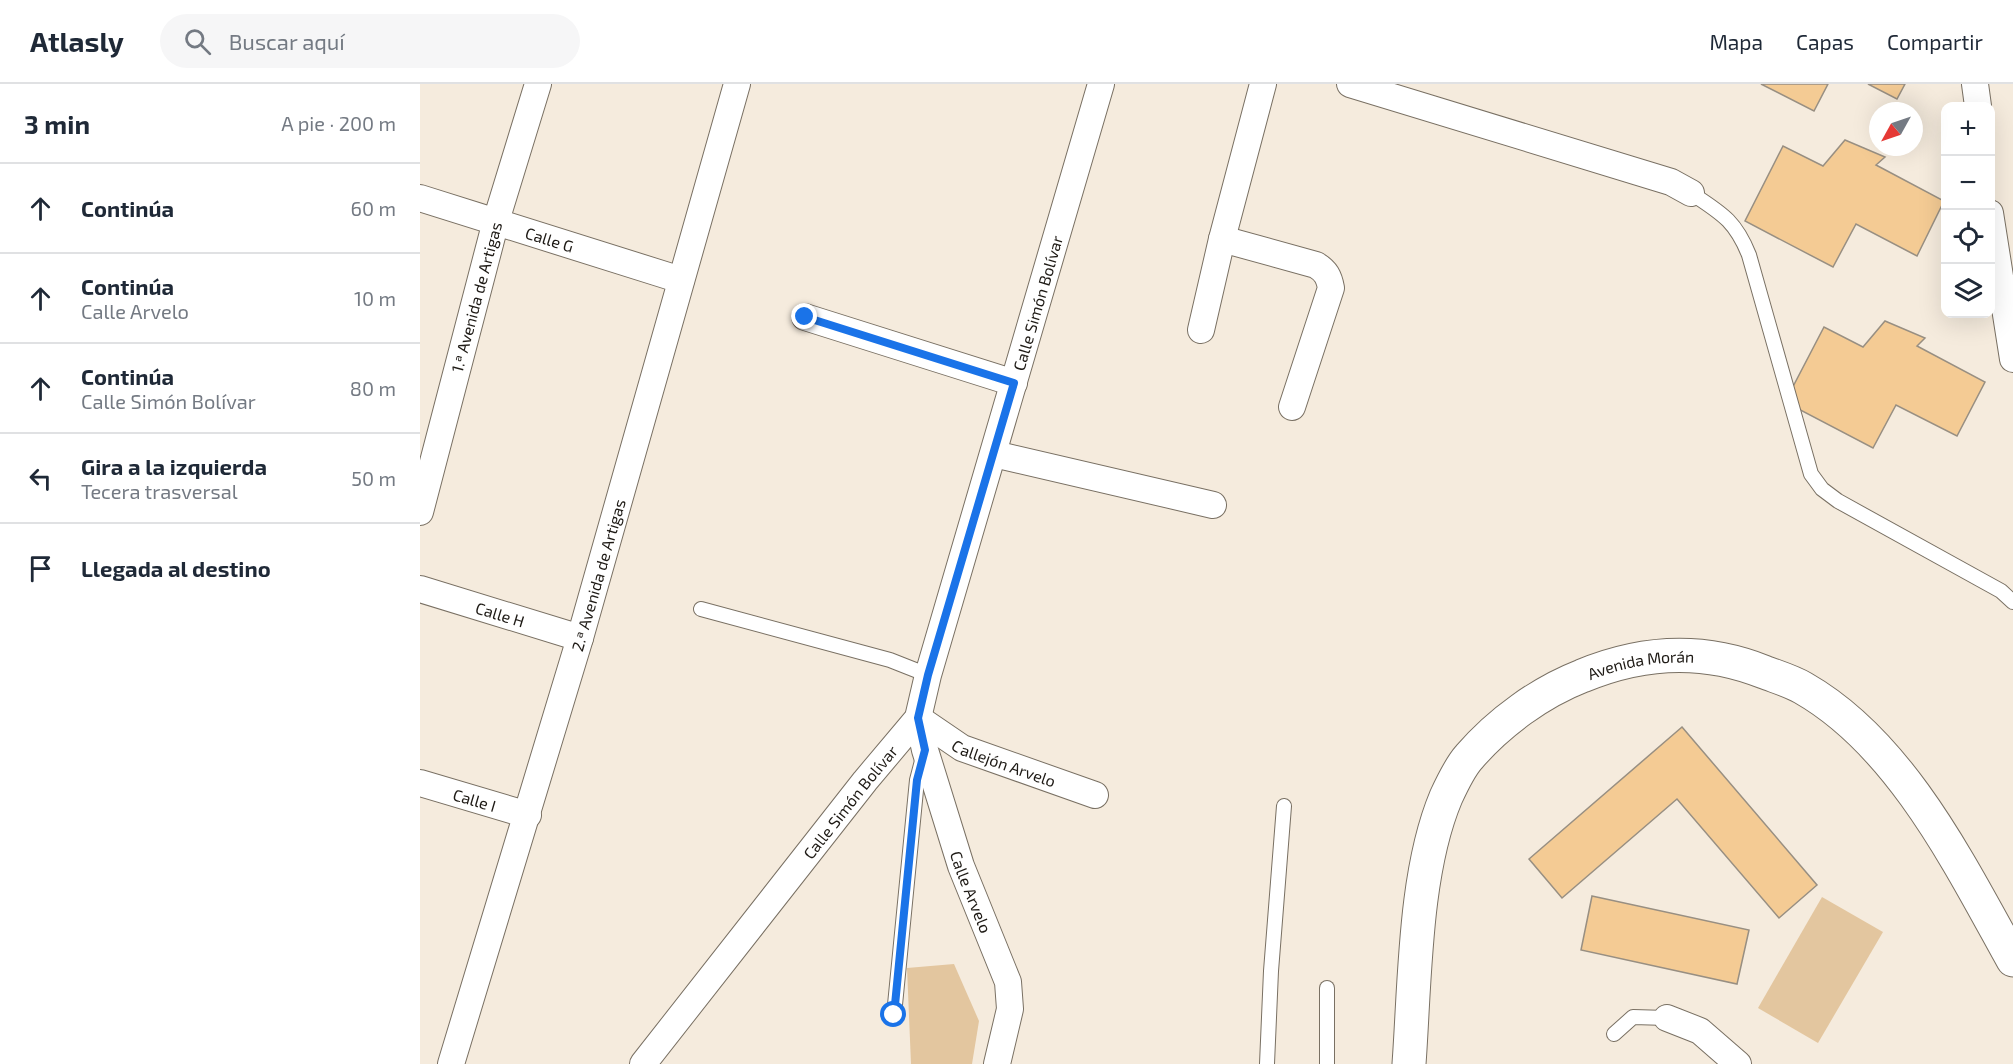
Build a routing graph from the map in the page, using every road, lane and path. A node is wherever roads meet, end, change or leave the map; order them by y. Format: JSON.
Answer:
{"nodes":[{"id":1,"x":538,"y":84,"type":"edge"},
{"id":2,"x":737,"y":84,"type":"edge"},
{"id":3,"x":1101,"y":84,"type":"edge"},
{"id":4,"x":1263,"y":84,"type":"edge"},
{"id":5,"x":1350,"y":84,"type":"edge"},
{"id":6,"x":1975,"y":84,"type":"edge"},
{"id":7,"x":1977,"y":102,"type":"edge"},
{"id":8,"x":1692,"y":193,"type":"joint"},
{"id":9,"x":420,"y":198,"type":"edge"},
{"id":10,"x":496,"y":221,"type":"junction"},
{"id":11,"x":1222,"y":240,"type":"junction"},
{"id":12,"x":1995,"y":245,"type":"edge"},
{"id":13,"x":681,"y":280,"type":"junction"},
{"id":14,"x":805,"y":317,"type":"dead end"},
{"id":15,"x":1201,"y":330,"type":"dead end"},
{"id":16,"x":2013,"y":359,"type":"edge"},
{"id":17,"x":1014,"y":383,"type":"junction"},
{"id":18,"x":1292,"y":407,"type":"dead end"},
{"id":19,"x":994,"y":454,"type":"junction"},
{"id":20,"x":1213,"y":505,"type":"dead end"},
{"id":21,"x":420,"y":512,"type":"edge"},
{"id":22,"x":420,"y":590,"type":"edge"},
{"id":23,"x":2013,"y":602,"type":"edge"},
{"id":24,"x":701,"y":609,"type":"dead end"},
{"id":25,"x":580,"y":638,"type":"junction"},
{"id":26,"x":928,"y":675,"type":"junction"},
{"id":27,"x":918,"y":718,"type":"junction"},
{"id":28,"x":925,"y":750,"type":"junction"},
{"id":29,"x":420,"y":783,"type":"edge"},
{"id":30,"x":1095,"y":795,"type":"dead end"},
{"id":31,"x":1284,"y":806,"type":"dead end"},
{"id":32,"x":528,"y":815,"type":"junction"},
{"id":33,"x":2013,"y":960,"type":"edge"},
{"id":34,"x":1327,"y":988,"type":"dead end"},
{"id":35,"x":894,"y":1015,"type":"dead end"},
{"id":36,"x":1666,"y":1018,"type":"joint"},
{"id":37,"x":1614,"y":1034,"type":"dead end"},
{"id":38,"x":451,"y":1064,"type":"edge"},
{"id":39,"x":643,"y":1064,"type":"edge"},
{"id":40,"x":997,"y":1064,"type":"edge"},
{"id":41,"x":1267,"y":1064,"type":"edge"},
{"id":42,"x":1328,"y":1064,"type":"edge"},
{"id":43,"x":1409,"y":1064,"type":"edge"},
{"id":44,"x":1738,"y":1064,"type":"edge"}],
"edges":[{"from":1,"to":10,"type":"street","name":"1.ª Avenida de Artigas"},
{"from":2,"to":13,"type":"street","name":"2.ª Avenida de Artigas"},
{"from":3,"to":17,"type":"street","name":"Calle Simón Bolívar"},
{"from":4,"to":11,"type":"street"},
{"from":5,"to":8,"type":"street"},
{"from":6,"to":7,"type":"street"},
{"from":8,"to":23,"type":"lane"},
{"from":9,"to":10,"type":"street","name":"Calle G"},
{"from":10,"to":13,"type":"street","name":"Calle G"},
{"from":10,"to":21,"type":"street","name":"1.ª Avenida de Artigas"},
{"from":11,"to":15,"type":"street"},
{"from":11,"to":18,"type":"street"},
{"from":12,"to":16,"type":"street"},
{"from":13,"to":25,"type":"street","name":"2.ª Avenida de Artigas"},
{"from":14,"to":17,"type":"street"},
{"from":17,"to":19,"type":"street","name":"Calle Simón Bolívar"},
{"from":19,"to":20,"type":"street"},
{"from":19,"to":26,"type":"street","name":"Calle Simón Bolívar"},
{"from":22,"to":25,"type":"street","name":"Calle H"},
{"from":24,"to":26,"type":"lane"},
{"from":25,"to":32,"type":"street","name":"2.ª Avenida de Artigas"},
{"from":26,"to":27,"type":"street","name":"Calle Simón Bolívar"},
{"from":27,"to":28,"type":"street","name":"Calle Arvelo"},
{"from":27,"to":30,"type":"street","name":"Callejón Arvelo"},
{"from":27,"to":39,"type":"street","name":"Calle Simón Bolívar"},
{"from":28,"to":35,"type":"lane"},
{"from":28,"to":40,"type":"street","name":"Calle Arvelo"},
{"from":29,"to":32,"type":"street","name":"Calle I"},
{"from":31,"to":41,"type":"lane"},
{"from":32,"to":38,"type":"street","name":"2.ª Avenida de Artigas"},
{"from":33,"to":43,"type":"main road","name":"Avenida Morán"},
{"from":34,"to":42,"type":"lane"},
{"from":36,"to":37,"type":"lane"},
{"from":36,"to":44,"type":"street"}]}
